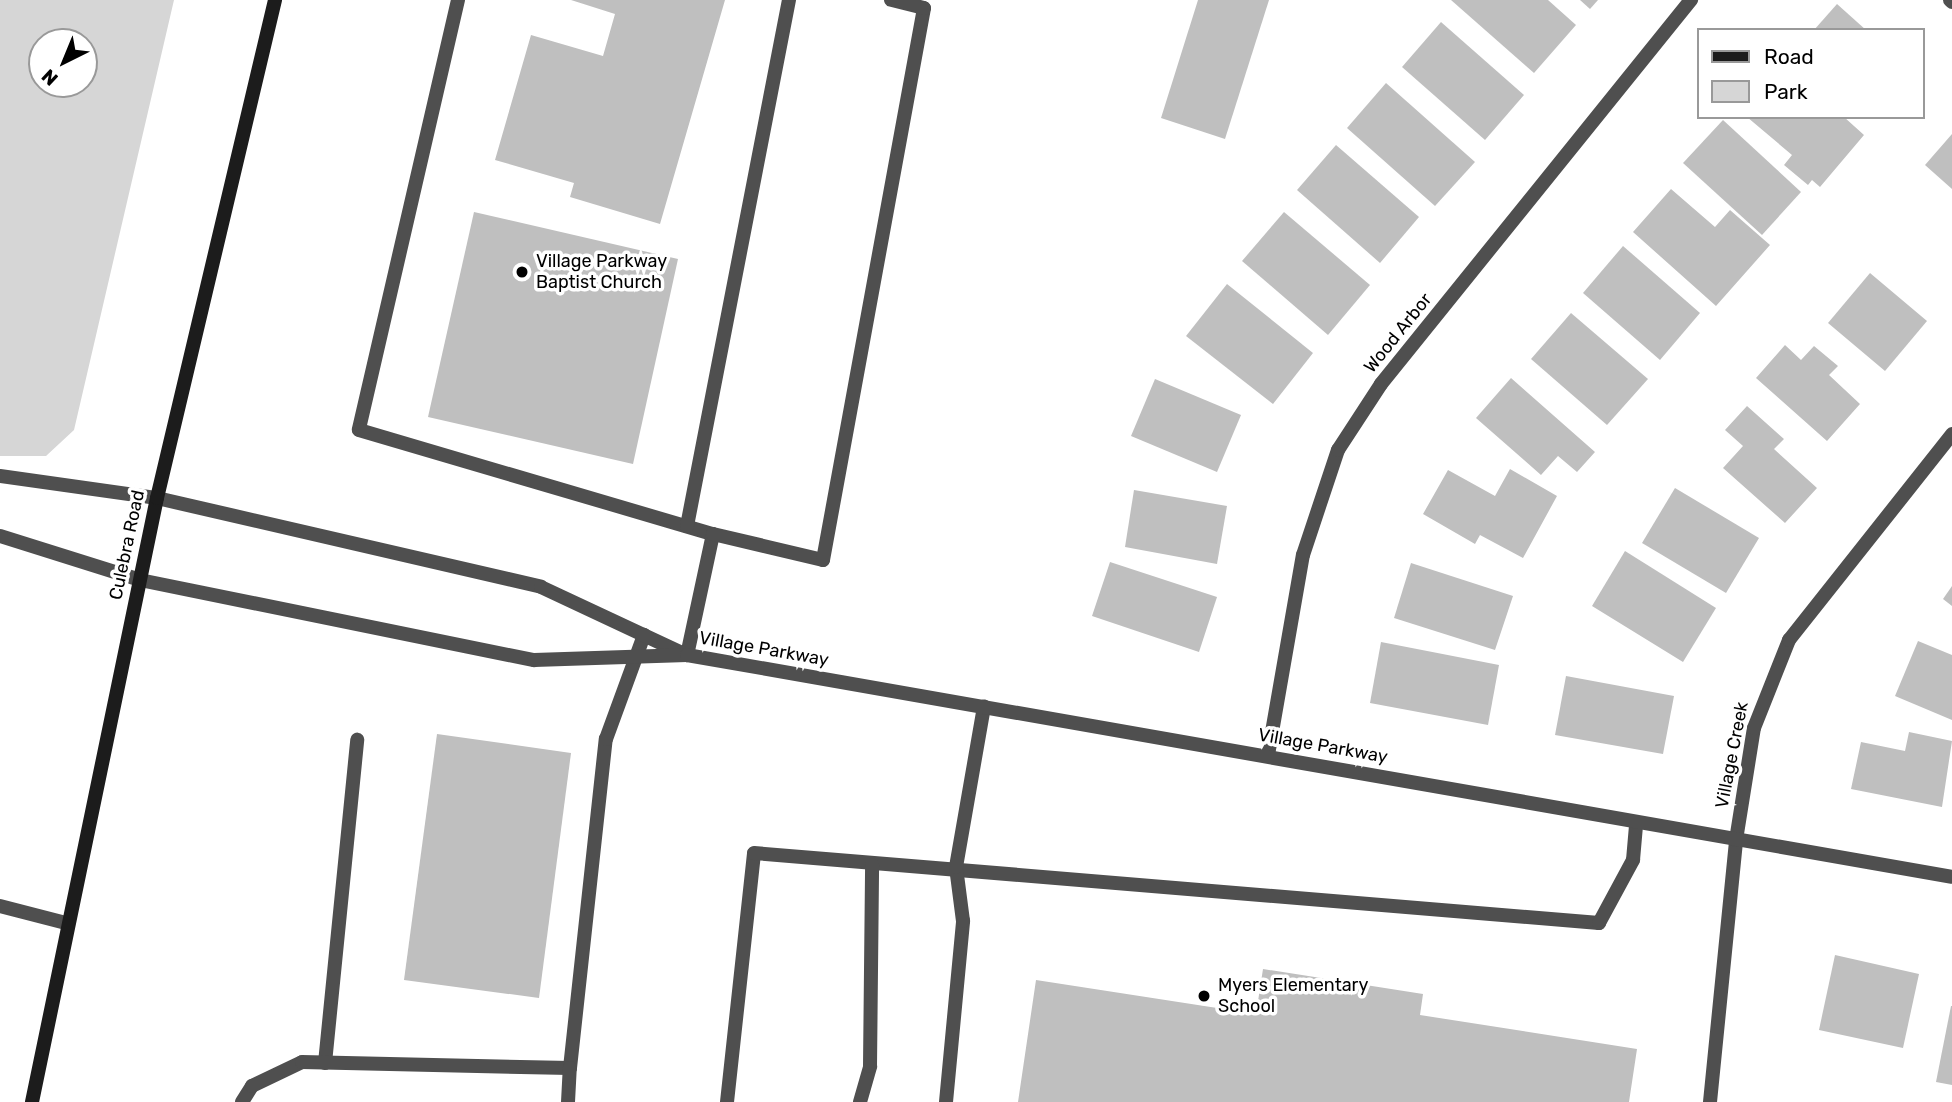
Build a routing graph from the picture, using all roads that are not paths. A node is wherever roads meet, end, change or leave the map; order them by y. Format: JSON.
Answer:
{"nodes":[{"id":1,"x":275,"y":0,"type":"edge"},
{"id":2,"x":458,"y":0,"type":"edge"},
{"id":3,"x":789,"y":0,"type":"edge"},
{"id":4,"x":891,"y":0,"type":"edge"},
{"id":5,"x":1691,"y":0,"type":"edge"},
{"id":6,"x":1952,"y":434,"type":"edge"},
{"id":7,"x":0,"y":476,"type":"edge"},
{"id":8,"x":157,"y":498,"type":"junction"},
{"id":9,"x":687,"y":526,"type":"junction"},
{"id":10,"x":713,"y":534,"type":"junction"},
{"id":11,"x":0,"y":536,"type":"edge"},
{"id":12,"x":140,"y":580,"type":"junction"},
{"id":13,"x":644,"y":635,"type":"junction"},
{"id":14,"x":687,"y":655,"type":"junction"},
{"id":15,"x":638,"y":657,"type":"junction"},
{"id":16,"x":984,"y":706,"type":"junction"},
{"id":17,"x":357,"y":740,"type":"dead end"},
{"id":18,"x":1268,"y":755,"type":"junction"},
{"id":19,"x":1636,"y":822,"type":"junction"},
{"id":20,"x":1737,"y":840,"type":"junction"},
{"id":21,"x":872,"y":865,"type":"junction"},
{"id":22,"x":956,"y":867,"type":"junction"},
{"id":23,"x":1952,"y":877,"type":"edge"},
{"id":24,"x":0,"y":906,"type":"edge"},
{"id":25,"x":66,"y":923,"type":"junction"},
{"id":26,"x":325,"y":1063,"type":"junction"},
{"id":27,"x":570,"y":1068,"type":"junction"},
{"id":28,"x":32,"y":1102,"type":"edge"},
{"id":29,"x":242,"y":1102,"type":"edge"},
{"id":30,"x":568,"y":1102,"type":"edge"},
{"id":31,"x":727,"y":1102,"type":"edge"},
{"id":32,"x":860,"y":1102,"type":"edge"},
{"id":33,"x":946,"y":1102,"type":"edge"},
{"id":34,"x":1710,"y":1102,"type":"edge"}],
"edges":[{"from":1,"to":8,"type":"main road","name":"Culebra Road"},
{"from":2,"to":9,"type":"street"},
{"from":3,"to":9,"type":"street"},
{"from":4,"to":10,"type":"street"},
{"from":5,"to":18,"type":"street","name":"Wood Arbor"},
{"from":6,"to":20,"type":"street","name":"Village Creek"},
{"from":7,"to":8,"type":"street","name":"Village Parkway"},
{"from":8,"to":12,"type":"main road","name":"Culebra Road"},
{"from":8,"to":13,"type":"street","name":"Village Parkway"},
{"from":9,"to":10,"type":"street"},
{"from":10,"to":14,"type":"street"},
{"from":11,"to":12,"type":"street","name":"Village Parkway"},
{"from":12,"to":15,"type":"street","name":"Village Parkway"},
{"from":12,"to":25,"type":"main road","name":"Culebra Road"},
{"from":13,"to":14,"type":"street","name":"Village Parkway"},
{"from":13,"to":15,"type":"street"},
{"from":14,"to":15,"type":"street","name":"Village Parkway"},
{"from":14,"to":16,"type":"street","name":"Village Parkway"},
{"from":15,"to":27,"type":"street"},
{"from":16,"to":18,"type":"street","name":"Village Parkway"},
{"from":16,"to":22,"type":"street"},
{"from":17,"to":26,"type":"street"},
{"from":18,"to":19,"type":"street","name":"Village Parkway"},
{"from":19,"to":20,"type":"street","name":"Village Parkway"},
{"from":19,"to":22,"type":"street"},
{"from":20,"to":23,"type":"street","name":"Village Parkway"},
{"from":20,"to":34,"type":"street","name":"Village Creek"},
{"from":21,"to":22,"type":"street"},
{"from":21,"to":31,"type":"street"},
{"from":21,"to":32,"type":"street"},
{"from":22,"to":33,"type":"street"},
{"from":24,"to":25,"type":"street"},
{"from":25,"to":28,"type":"main road","name":"Culebra Road"},
{"from":26,"to":27,"type":"street"},
{"from":26,"to":29,"type":"street"},
{"from":27,"to":30,"type":"street"}]}
